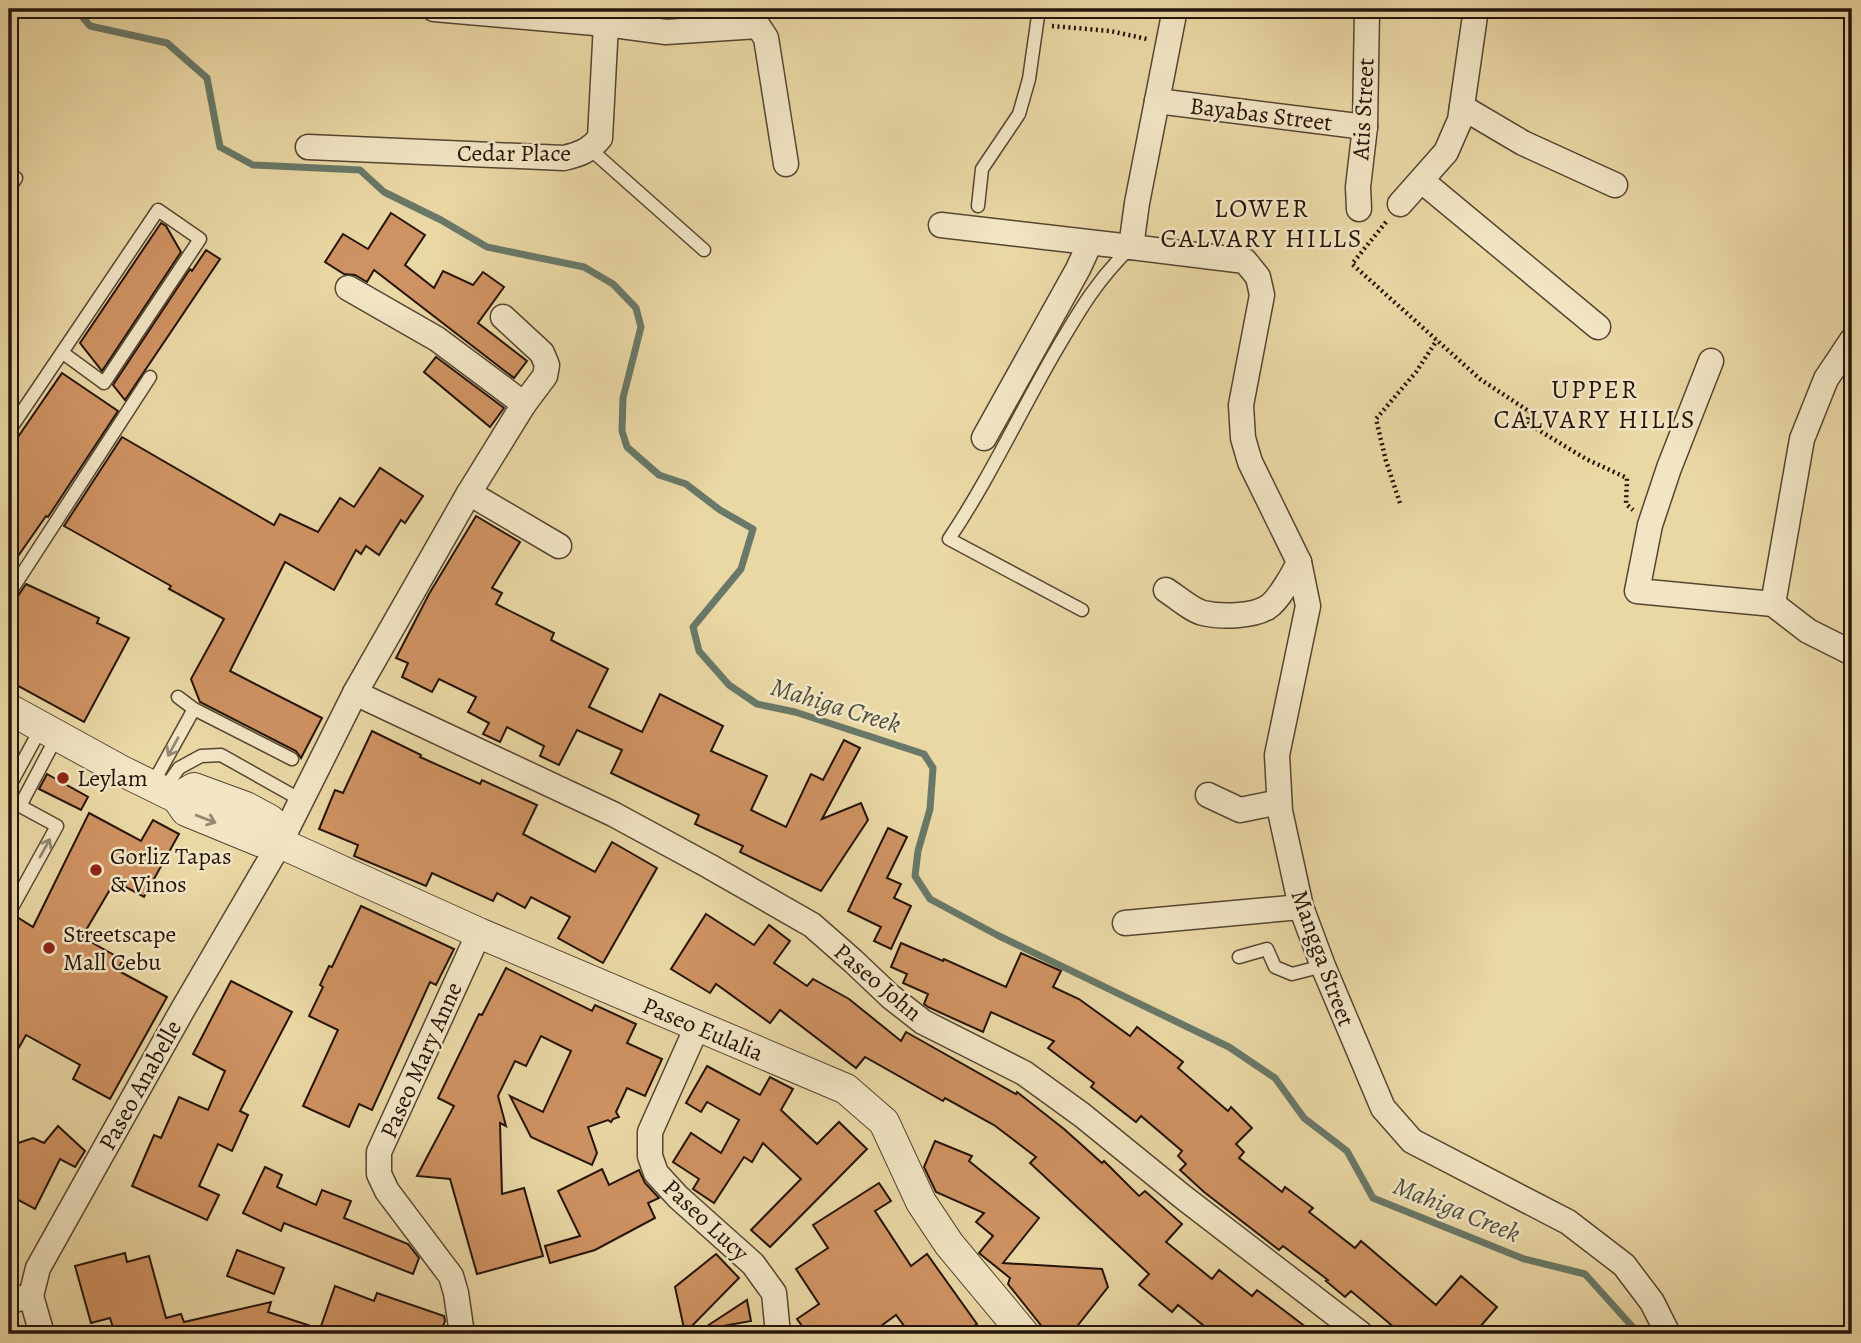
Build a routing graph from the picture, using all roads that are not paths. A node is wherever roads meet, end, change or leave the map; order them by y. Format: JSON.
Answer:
{"nodes":[{"id":1,"x":434,"y":9,"type":"edge"},
{"id":2,"x":1039,"y":9,"type":"edge"},
{"id":3,"x":1175,"y":9,"type":"edge"},
{"id":4,"x":1367,"y":9,"type":"edge"},
{"id":5,"x":1476,"y":9,"type":"edge"},
{"id":6,"x":606,"y":24,"type":"junction"},
{"id":7,"x":1157,"y":101,"type":"junction"},
{"id":8,"x":1462,"y":107,"type":"junction"},
{"id":9,"x":1365,"y":127,"type":"junction"},
{"id":10,"x":308,"y":147,"type":"dead end"},
{"id":11,"x":590,"y":149,"type":"junction"},
{"id":12,"x":786,"y":164,"type":"dead end"},
{"id":13,"x":1422,"y":181,"type":"junction"},
{"id":14,"x":1615,"y":185,"type":"dead end"},
{"id":15,"x":1400,"y":204,"type":"road end"},
{"id":16,"x":978,"y":206,"type":"dead end"},
{"id":17,"x":1359,"y":209,"type":"dead end"},
{"id":18,"x":942,"y":225,"type":"dead end"},
{"id":19,"x":1090,"y":243,"type":"junction"},
{"id":20,"x":1131,"y":247,"type":"junction"},
{"id":21,"x":704,"y":250,"type":"dead end"},
{"id":22,"x":348,"y":289,"type":"dead end"},
{"id":23,"x":503,"y":317,"type":"dead end"},
{"id":24,"x":1598,"y":327,"type":"dead end"},
{"id":25,"x":1852,"y":340,"type":"edge"},
{"id":26,"x":63,"y":353,"type":"junction"},
{"id":27,"x":1711,"y":361,"type":"dead end"},
{"id":28,"x":150,"y":377,"type":"dead end"},
{"id":29,"x":524,"y":404,"type":"junction"},
{"id":30,"x":9,"y":431,"type":"edge"},
{"id":31,"x":984,"y":438,"type":"dead end"},
{"id":32,"x":470,"y":493,"type":"junction"},
{"id":33,"x":559,"y":546,"type":"dead end"},
{"id":34,"x":1299,"y":562,"type":"junction"},
{"id":35,"x":1166,"y":590,"type":"dead end"},
{"id":36,"x":9,"y":594,"type":"edge"},
{"id":37,"x":1773,"y":604,"type":"junction"},
{"id":38,"x":1082,"y":610,"type":"dead end"},
{"id":39,"x":1852,"y":653,"type":"edge"},
{"id":40,"x":355,"y":693,"type":"junction"},
{"id":41,"x":178,"y":697,"type":"dead end"},
{"id":42,"x":9,"y":709,"type":"edge"},
{"id":43,"x":194,"y":709,"type":"junction"},
{"id":44,"x":49,"y":732,"type":"junction"},
{"id":45,"x":292,"y":759,"type":"dead end"},
{"id":46,"x":9,"y":787,"type":"edge"},
{"id":47,"x":164,"y":791,"type":"junction"},
{"id":48,"x":1208,"y":795,"type":"dead end"},
{"id":49,"x":301,"y":800,"type":"junction"},
{"id":50,"x":1279,"y":802,"type":"junction"},
{"id":51,"x":14,"y":803,"type":"edge"},
{"id":52,"x":280,"y":843,"type":"junction"},
{"id":53,"x":1301,"y":907,"type":"junction"},
{"id":54,"x":9,"y":913,"type":"edge"},
{"id":55,"x":1125,"y":923,"type":"dead end"},
{"id":56,"x":478,"y":933,"type":"junction"},
{"id":57,"x":1240,"y":957,"type":"dead end"},
{"id":58,"x":1323,"y":966,"type":"junction"},
{"id":59,"x":697,"y":1027,"type":"junction"},
{"id":60,"x":20,"y":1298,"type":"edge"},
{"id":61,"x":42,"y":1334,"type":"edge"},
{"id":62,"x":462,"y":1334,"type":"edge"},
{"id":63,"x":778,"y":1334,"type":"edge"},
{"id":64,"x":1024,"y":1334,"type":"edge"},
{"id":65,"x":1361,"y":1334,"type":"edge"},
{"id":66,"x":1668,"y":1334,"type":"edge"}],
"edges":[{"from":1,"to":6,"type":"street"},
{"from":2,"to":16,"type":"lane"},
{"from":3,"to":7,"type":"street"},
{"from":4,"to":9,"type":"street","name":"Atis Street"},
{"from":5,"to":8,"type":"street"},
{"from":6,"to":11,"type":"street","name":"Cedar Place"},
{"from":6,"to":12,"type":"street"},
{"from":7,"to":9,"type":"street","name":"Bayabas Street"},
{"from":7,"to":20,"type":"street"},
{"from":8,"to":13,"type":"street"},
{"from":8,"to":14,"type":"street"},
{"from":9,"to":17,"type":"street","name":"Atis Street"},
{"from":10,"to":11,"type":"street","name":"Cedar Place"},
{"from":11,"to":21,"type":"lane"},
{"from":13,"to":15,"type":"street"},
{"from":13,"to":24,"type":"street"},
{"from":18,"to":19,"type":"street","name":"Mangga Street"},
{"from":19,"to":20,"type":"street","name":"Mangga Street"},
{"from":19,"to":31,"type":"street"},
{"from":20,"to":34,"type":"street","name":"Mangga Street"},
{"from":20,"to":38,"type":"lane"},
{"from":22,"to":29,"type":"street"},
{"from":23,"to":29,"type":"street","name":"Paseo Anabelle"},
{"from":25,"to":37,"type":"street"},
{"from":26,"to":26,"type":"lane"},
{"from":26,"to":30,"type":"lane"},
{"from":27,"to":37,"type":"street"},
{"from":28,"to":36,"type":"lane"},
{"from":29,"to":32,"type":"street","name":"Paseo Anabelle"},
{"from":32,"to":33,"type":"street"},
{"from":32,"to":40,"type":"street","name":"Paseo Anabelle"},
{"from":34,"to":35,"type":"street"},
{"from":34,"to":50,"type":"street","name":"Mangga Street"},
{"from":37,"to":39,"type":"street"},
{"from":40,"to":49,"type":"street","name":"Paseo Anabelle"},
{"from":40,"to":65,"type":"street","name":"Paseo John"},
{"from":41,"to":43,"type":"lane"},
{"from":42,"to":44,"type":"street","name":"Paseo Eulalia"},
{"from":43,"to":45,"type":"lane"},
{"from":43,"to":47,"type":"lane","one_way":true},
{"from":44,"to":46,"type":"lane"},
{"from":44,"to":47,"type":"street","name":"Paseo Eulalia"},
{"from":44,"to":51,"type":"lane"},
{"from":47,"to":49,"type":"lane"},
{"from":47,"to":52,"type":"street","name":"Paseo Eulalia"},
{"from":48,"to":50,"type":"street"},
{"from":49,"to":52,"type":"street","name":"Paseo Anabelle"},
{"from":50,"to":53,"type":"street","name":"Mangga Street"},
{"from":54,"to":51,"type":"lane","one_way":true},
{"from":52,"to":56,"type":"street","name":"Paseo Eulalia"},
{"from":52,"to":60,"type":"street","name":"Paseo Anabelle"},
{"from":53,"to":55,"type":"street"},
{"from":53,"to":58,"type":"street","name":"Mangga Street"},
{"from":56,"to":59,"type":"street","name":"Paseo Eulalia"},
{"from":56,"to":62,"type":"street","name":"Paseo Mary Anne"},
{"from":57,"to":58,"type":"lane"},
{"from":58,"to":66,"type":"street","name":"Mangga Street"},
{"from":59,"to":63,"type":"street","name":"Paseo Lucy"},
{"from":59,"to":64,"type":"street","name":"Paseo Eulalia"},
{"from":60,"to":61,"type":"street","name":"Paseo Anabelle"}]}
